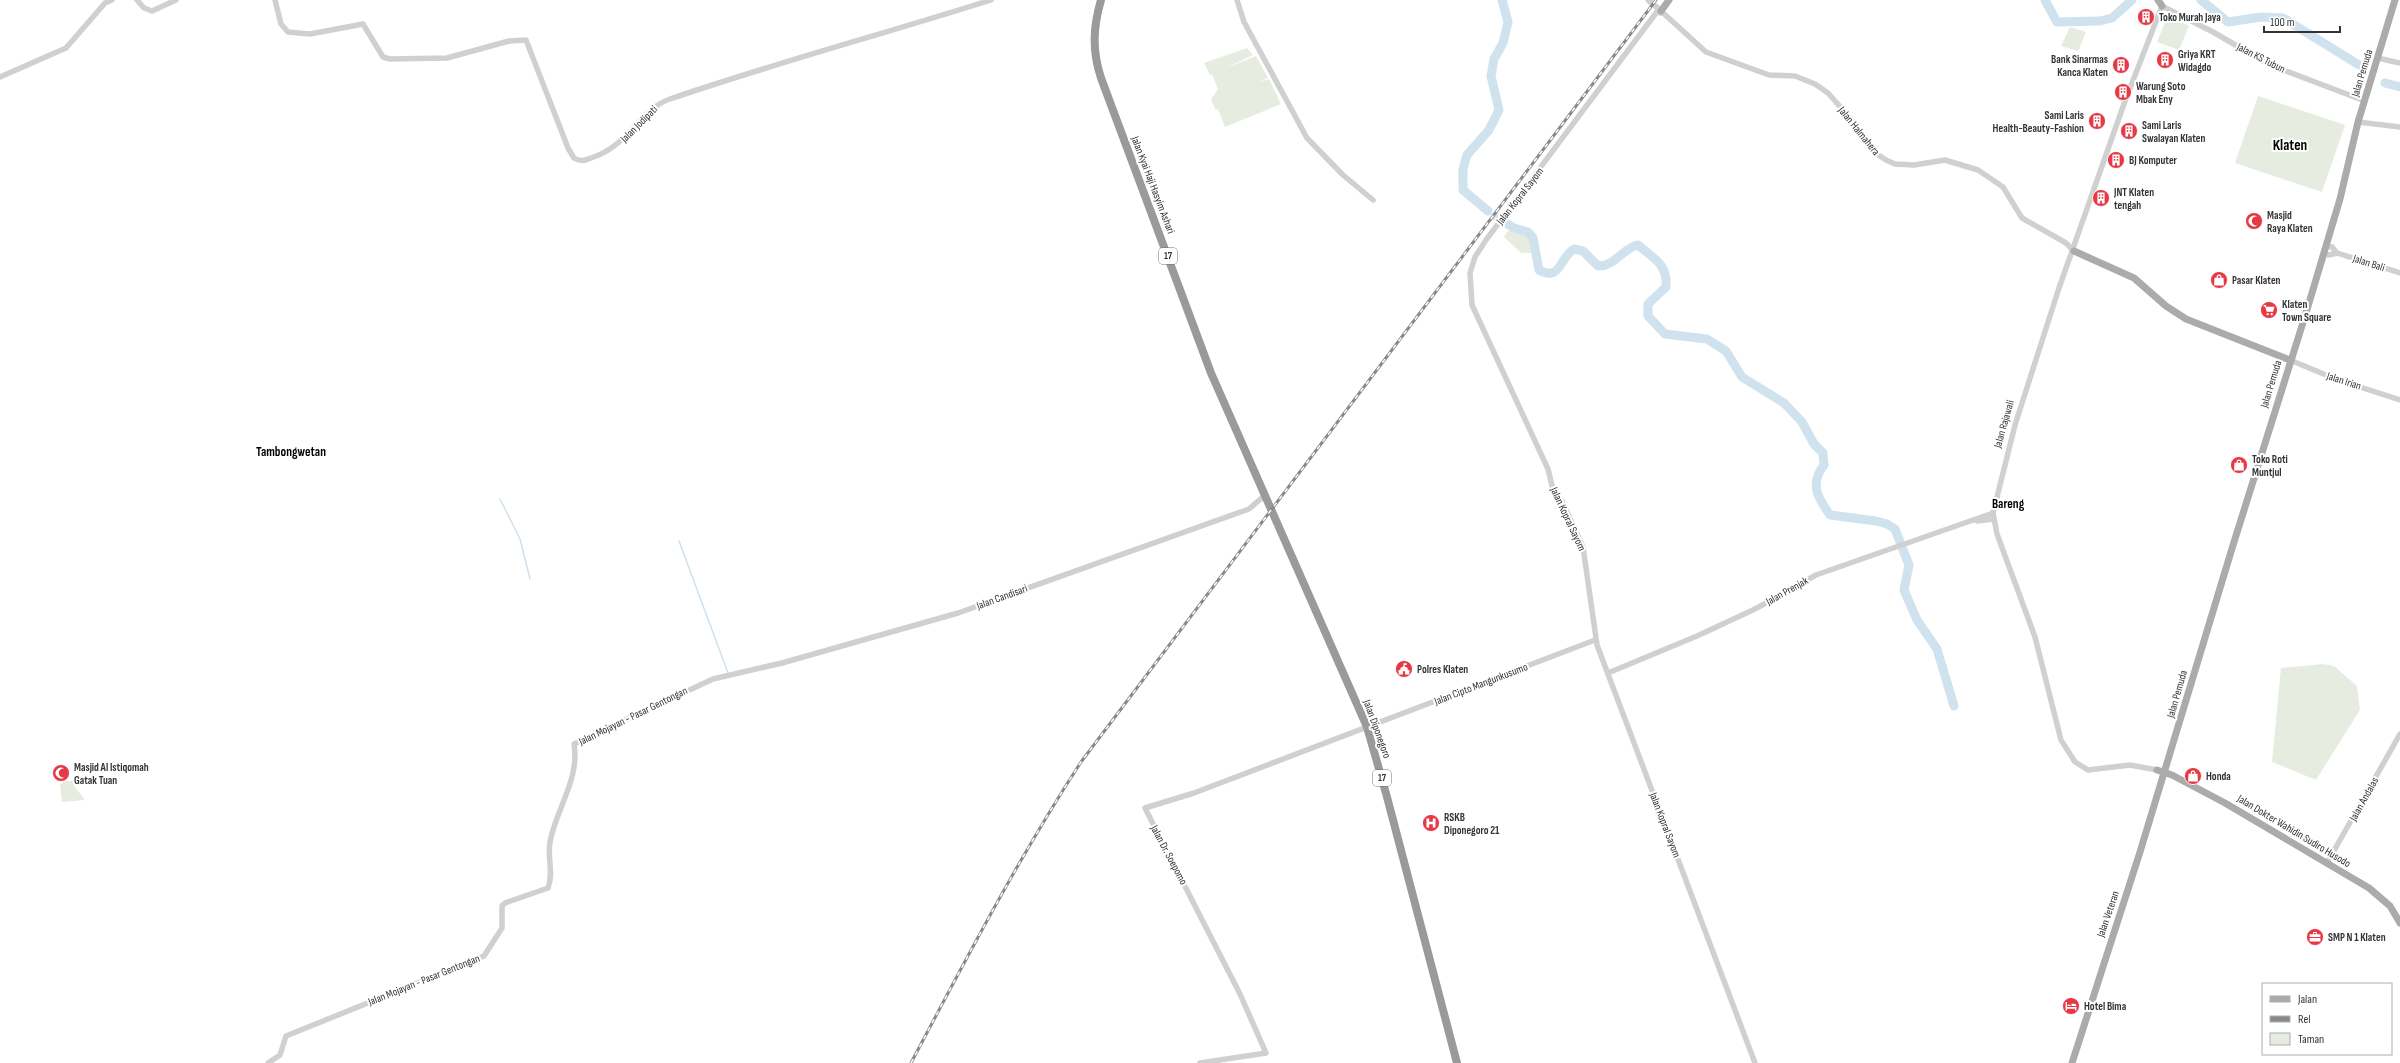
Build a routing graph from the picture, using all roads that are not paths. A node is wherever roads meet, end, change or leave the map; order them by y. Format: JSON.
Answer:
{"nodes":[{"id":1,"x":112,"y":0,"type":"edge"},
{"id":2,"x":137,"y":0,"type":"edge"},
{"id":3,"x":176,"y":0,"type":"edge"},
{"id":4,"x":275,"y":0,"type":"edge"},
{"id":5,"x":991,"y":0,"type":"edge"},
{"id":6,"x":1101,"y":0,"type":"edge"},
{"id":7,"x":1237,"y":0,"type":"edge"},
{"id":8,"x":1648,"y":0,"type":"edge"},
{"id":9,"x":1666,"y":0,"type":"edge"},
{"id":10,"x":1669,"y":0,"type":"edge"},
{"id":11,"x":2395,"y":0,"type":"edge"},
{"id":12,"x":2160,"y":3,"type":"edge"},
{"id":13,"x":1660,"y":10,"type":"junction"},
{"id":14,"x":2382,"y":60,"type":"dead end"},
{"id":15,"x":2400,"y":63,"type":"edge"},
{"id":16,"x":0,"y":78,"type":"edge"},
{"id":17,"x":2365,"y":101,"type":"junction"},
{"id":18,"x":2358,"y":122,"type":"junction"},
{"id":19,"x":2400,"y":127,"type":"edge"},
{"id":20,"x":1374,"y":200,"type":"dead end"},
{"id":21,"x":2326,"y":246,"type":"junction"},
{"id":22,"x":2074,"y":250,"type":"junction"},
{"id":23,"x":2337,"y":252,"type":"junction"},
{"id":24,"x":2323,"y":254,"type":"junction"},
{"id":25,"x":2400,"y":273,"type":"edge"},
{"id":26,"x":2290,"y":361,"type":"junction"},
{"id":27,"x":2400,"y":400,"type":"edge"},
{"id":28,"x":1266,"y":495,"type":"junction"},
{"id":29,"x":1270,"y":506,"type":"joint"},
{"id":30,"x":1993,"y":513,"type":"junction"},
{"id":31,"x":1994,"y":519,"type":"junction"},
{"id":32,"x":1971,"y":521,"type":"junction"},
{"id":33,"x":1595,"y":640,"type":"junction"},
{"id":34,"x":1608,"y":673,"type":"junction"},
{"id":35,"x":713,"y":679,"type":"joint"},
{"id":36,"x":1367,"y":727,"type":"junction"},
{"id":37,"x":2400,"y":734,"type":"edge"},
{"id":38,"x":2163,"y":772,"type":"junction"},
{"id":39,"x":2327,"y":863,"type":"junction"},
{"id":40,"x":2400,"y":924,"type":"edge"},
{"id":41,"x":268,"y":1063,"type":"edge"},
{"id":42,"x":1200,"y":1063,"type":"edge"},
{"id":43,"x":1457,"y":1063,"type":"edge"},
{"id":44,"x":1755,"y":1063,"type":"edge"},
{"id":45,"x":2072,"y":1063,"type":"edge"}],
"edges":[{"from":1,"to":16,"type":"street"},
{"from":2,"to":3,"type":"street"},
{"from":4,"to":5,"type":"street","name":"Jalan Jodipati"},
{"from":6,"to":28,"type":"highway","name":"Jalan Kyai Haji Hasyim Ashari","number":"17"},
{"from":7,"to":20,"type":"street"},
{"from":8,"to":13,"type":"street","name":"Jalan Halmahera"},
{"from":9,"to":13,"type":"main road"},
{"from":10,"to":13,"type":"main road"},
{"from":11,"to":17,"type":"main road","name":"Jalan Pemuda"},
{"from":12,"to":17,"type":"street","name":"Jalan KS Tubun"},
{"from":12,"to":22,"type":"street","name":"Jalan Rajawali"},
{"from":13,"to":22,"type":"street","name":"Jalan Halmahera"},
{"from":13,"to":33,"type":"street","name":"Jalan Kopral Sayom"},
{"from":14,"to":15,"type":"street"},
{"from":17,"to":18,"type":"main road","name":"Jalan Pemuda"},
{"from":18,"to":19,"type":"street"},
{"from":18,"to":21,"type":"main road","name":"Jalan Pemuda"},
{"from":21,"to":23,"type":"street","name":"Jalan Bali"},
{"from":21,"to":24,"type":"main road","name":"Jalan Pemuda"},
{"from":22,"to":26,"type":"main road"},
{"from":22,"to":30,"type":"street","name":"Jalan Rajawali"},
{"from":23,"to":24,"type":"street","name":"Jalan Bali"},
{"from":23,"to":25,"type":"street","name":"Jalan Bali"},
{"from":24,"to":26,"type":"main road","name":"Jalan Pemuda"},
{"from":26,"to":27,"type":"street","name":"Jalan Irian"},
{"from":26,"to":38,"type":"main road","name":"Jalan Pemuda"},
{"from":28,"to":29,"type":"highway","name":"Jalan Kyai Haji Hasyim Ashari","number":"17"},
{"from":28,"to":35,"type":"street","name":"Jalan Candisari"},
{"from":29,"to":36,"type":"highway","name":"Jalan Diponegoro","number":"17"},
{"from":30,"to":31,"type":"street","name":"Jalan Rajawali"},
{"from":30,"to":32,"type":"street","name":"Jalan Prenjak"},
{"from":31,"to":32,"type":"street","name":"Jalan Prenjak"},
{"from":31,"to":38,"type":"street","name":"Jalan Rajawali"},
{"from":32,"to":34,"type":"street","name":"Jalan Prenjak"},
{"from":33,"to":34,"type":"street","name":"Jalan Kopral Sayom"},
{"from":33,"to":36,"type":"street","name":"Jalan Cipto Mangunkusumo"},
{"from":34,"to":44,"type":"street","name":"Jalan Kopral Sayom"},
{"from":35,"to":41,"type":"street","name":"Jalan Mojayan - Pasar Gentongan"},
{"from":36,"to":42,"type":"street","name":"Jalan Dr. Soepomo"},
{"from":36,"to":43,"type":"highway","name":"Jalan Diponegoro","number":"17"},
{"from":37,"to":39,"type":"street","name":"Jalan Andalas"},
{"from":38,"to":39,"type":"main road","name":"Jalan Dokter Wahidin Sudiro Husodo"},
{"from":38,"to":45,"type":"main road","name":"Jalan Veteran"},
{"from":39,"to":40,"type":"main road","name":"Jalan Dokter Wahidin Sudiro Husodo"}]}
